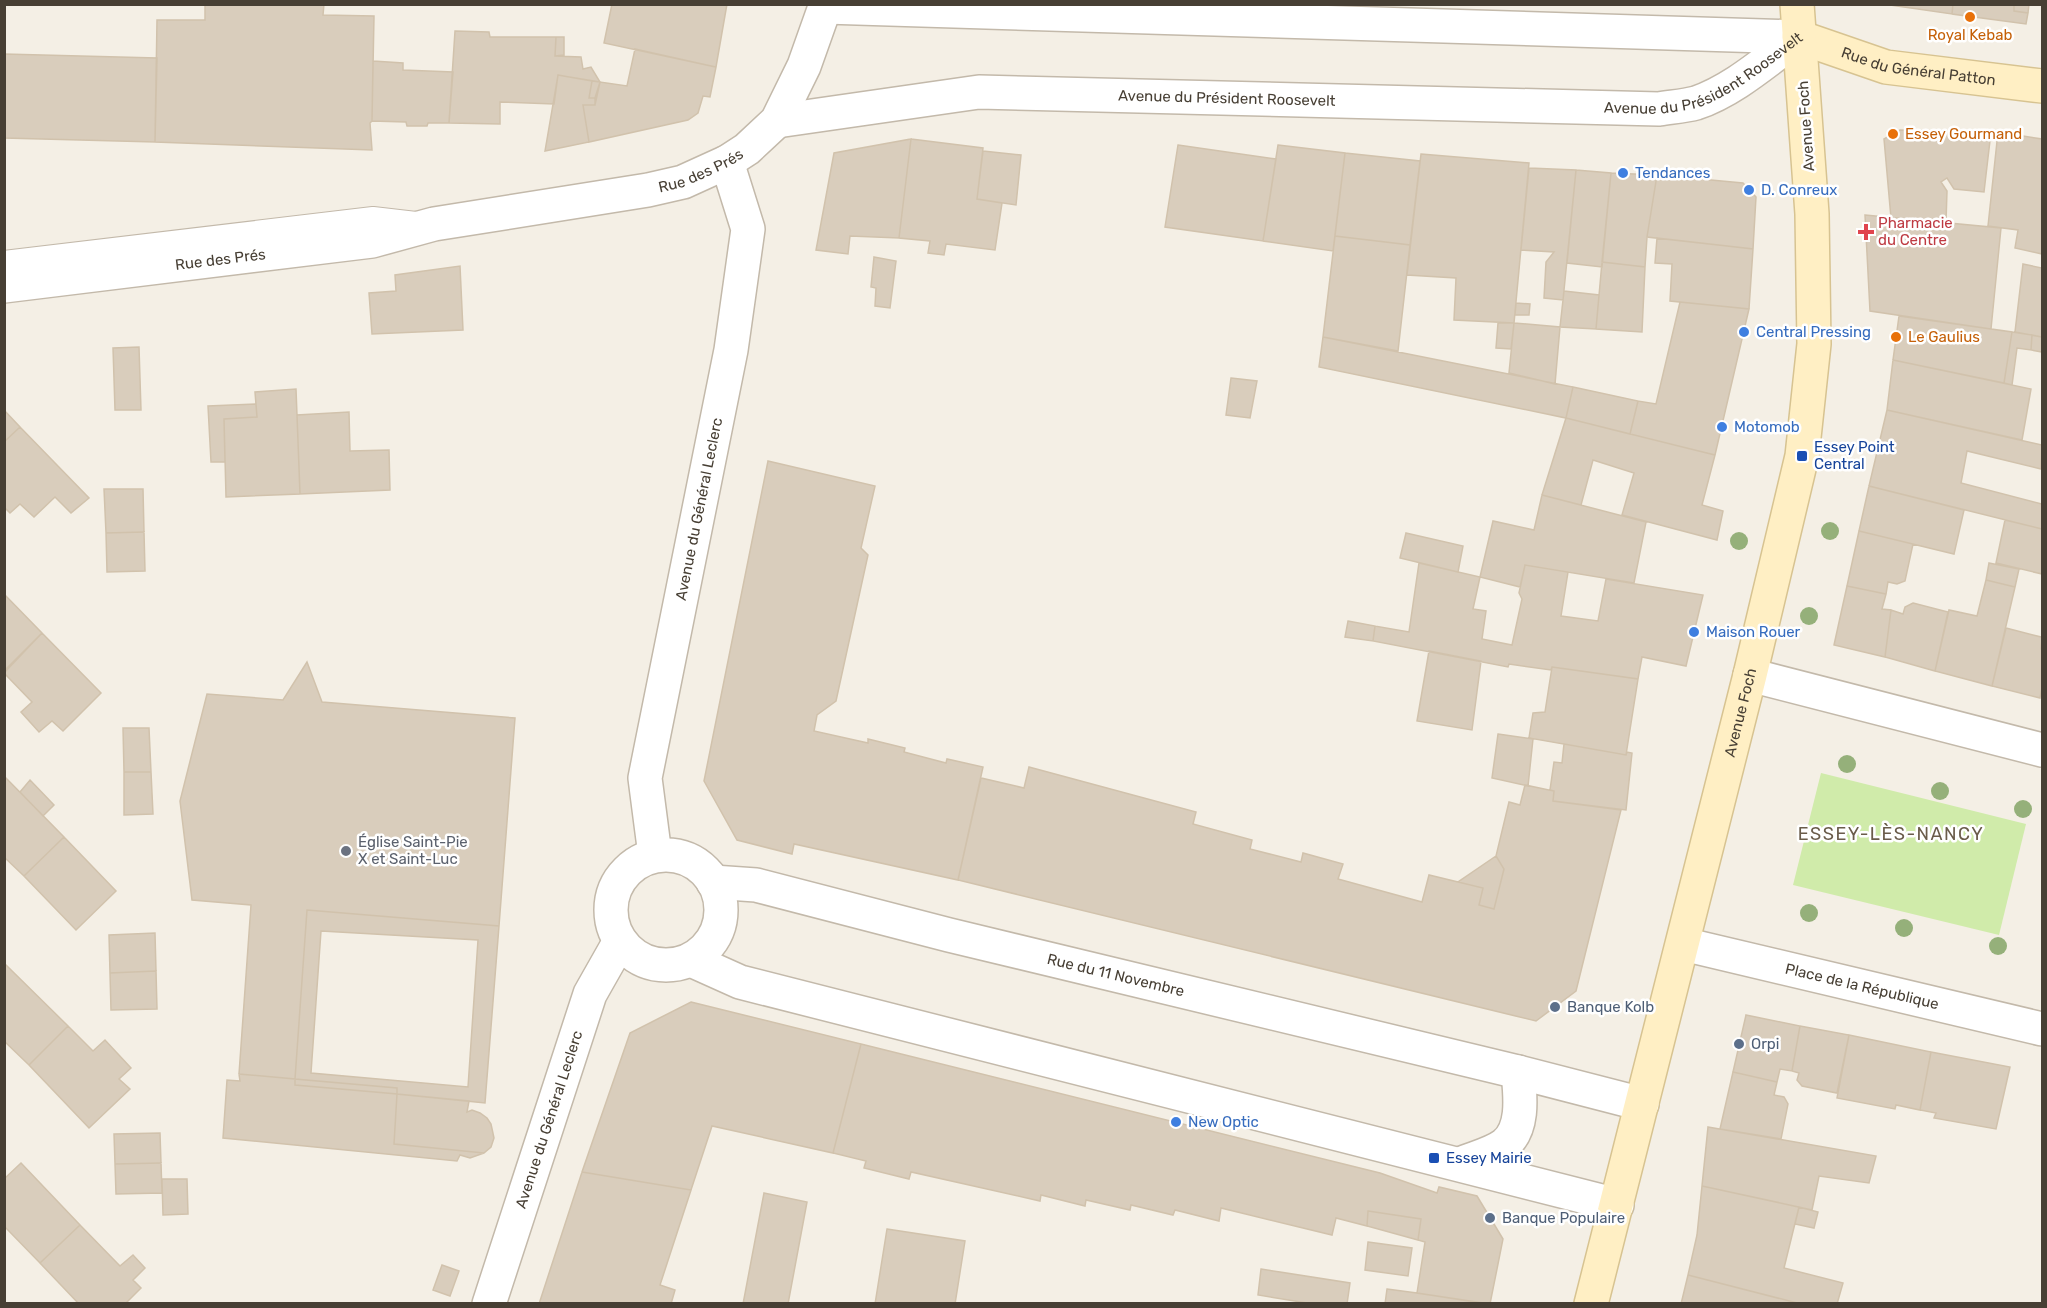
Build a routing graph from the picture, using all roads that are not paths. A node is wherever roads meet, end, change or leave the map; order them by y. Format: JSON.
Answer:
{"nodes":[{"id":1,"x":1797,"y":4,"type":"edge"},
{"id":2,"x":825,"y":6,"type":"edge"},
{"id":3,"x":1799,"y":37,"type":"junction"},
{"id":4,"x":2043,"y":86,"type":"edge"},
{"id":5,"x":777,"y":121,"type":"junction"},
{"id":6,"x":727,"y":162,"type":"junction"},
{"id":7,"x":434,"y":224,"type":"junction"},
{"id":8,"x":4,"y":261,"type":"edge"},
{"id":9,"x":4,"y":286,"type":"edge"},
{"id":10,"x":1750,"y":675,"type":"junction"},
{"id":11,"x":2043,"y":750,"type":"edge"},
{"id":12,"x":655,"y":855,"type":"junction"},
{"id":13,"x":713,"y":882,"type":"junction"},
{"id":14,"x":620,"y":941,"type":"junction"},
{"id":15,"x":1683,"y":944,"type":"junction"},
{"id":16,"x":691,"y":960,"type":"junction"},
{"id":17,"x":2043,"y":1029,"type":"edge"},
{"id":18,"x":1518,"y":1072,"type":"junction"},
{"id":19,"x":1642,"y":1104,"type":"junction"},
{"id":20,"x":1460,"y":1164,"type":"junction"},
{"id":21,"x":1617,"y":1205,"type":"junction"},
{"id":22,"x":489,"y":1304,"type":"edge"},
{"id":23,"x":1591,"y":1304,"type":"edge"}],
"edges":[{"from":1,"to":3,"type":"street","name":"Avenue Foch"},
{"from":2,"to":3,"type":"street","name":"Avenue du Président Roosevelt"},
{"from":2,"to":5,"type":"street"},
{"from":3,"to":4,"type":"street","name":"Rue du Général Patton"},
{"from":3,"to":5,"type":"street","name":"Avenue du Président Roosevelt"},
{"from":3,"to":10,"type":"street","name":"Avenue Foch"},
{"from":5,"to":6,"type":"street","name":"Rue des Prés"},
{"from":6,"to":7,"type":"street","name":"Rue des Prés"},
{"from":6,"to":12,"type":"street","name":"Avenue du Général Leclerc"},
{"from":7,"to":8,"type":"lane","name":"Rue des Prés"},
{"from":7,"to":9,"type":"street","name":"Rue des Prés"},
{"from":10,"to":11,"type":"street"},
{"from":10,"to":15,"type":"street","name":"Avenue Foch"},
{"from":12,"to":13,"type":"street"},
{"from":12,"to":14,"type":"street"},
{"from":13,"to":16,"type":"street"},
{"from":13,"to":18,"type":"street","name":"Rue du 11 Novembre"},
{"from":14,"to":16,"type":"street"},
{"from":14,"to":22,"type":"street","name":"Avenue du Général Leclerc"},
{"from":15,"to":17,"type":"street","name":"Place de la République"},
{"from":15,"to":19,"type":"street","name":"Avenue Foch"},
{"from":16,"to":20,"type":"street"},
{"from":18,"to":19,"type":"street","name":"Rue du 11 Novembre"},
{"from":18,"to":20,"type":"street"},
{"from":19,"to":21,"type":"street","name":"Avenue Foch"},
{"from":20,"to":21,"type":"street"},
{"from":21,"to":23,"type":"street","name":"Avenue Foch"}]}
